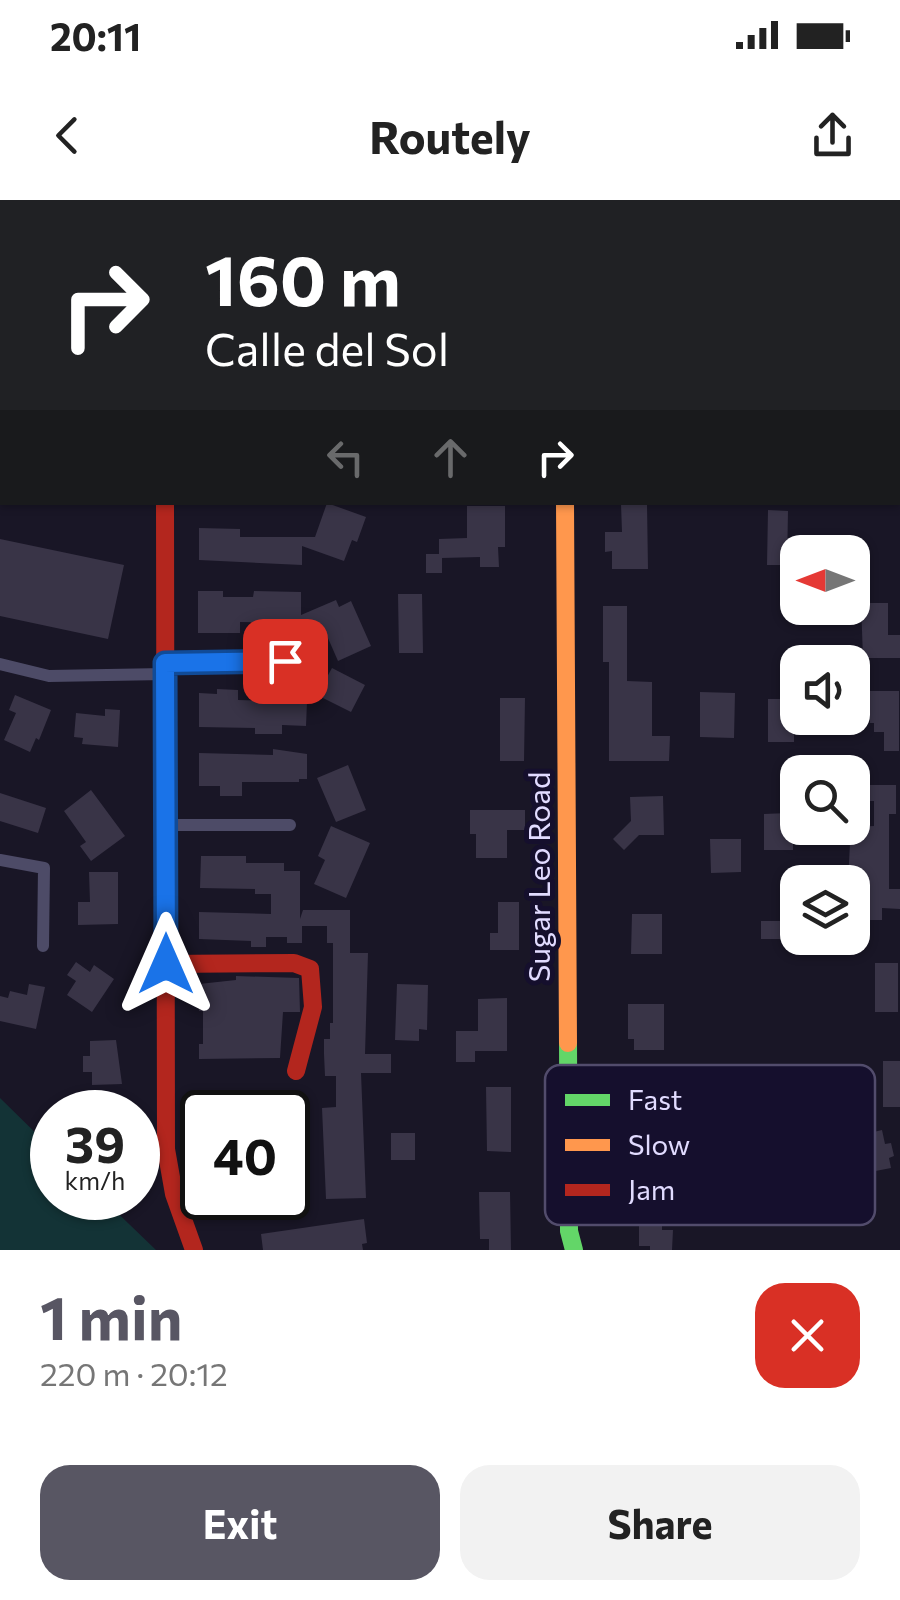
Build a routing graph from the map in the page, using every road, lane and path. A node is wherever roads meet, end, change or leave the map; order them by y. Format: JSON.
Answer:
{"nodes":[{"id":1,"x":165,"y":505,"type":"edge"},
{"id":2,"x":565,"y":505,"type":"edge"},
{"id":3,"x":285,"y":661,"type":"dead end"},
{"id":4,"x":0,"y":664,"type":"edge"},
{"id":5,"x":165,"y":668,"type":"junction"},
{"id":6,"x":290,"y":825,"type":"dead end"},
{"id":7,"x":165,"y":826,"type":"junction"},
{"id":8,"x":0,"y":860,"type":"edge"},
{"id":9,"x":43,"y":946,"type":"dead end"},
{"id":10,"x":166,"y":964,"type":"junction"},
{"id":11,"x":568,"y":1065,"type":"edge"},
{"id":12,"x":296,"y":1071,"type":"dead end"},
{"id":13,"x":569,"y":1225,"type":"edge"},
{"id":14,"x":194,"y":1250,"type":"edge"},
{"id":15,"x":574,"y":1250,"type":"edge"}],
"edges":[{"from":1,"to":5,"type":"street"},
{"from":2,"to":11,"type":"street","name":"Sugar Leo Road"},
{"from":3,"to":5,"type":"street"},
{"from":4,"to":5,"type":"street"},
{"from":5,"to":7,"type":"street"},
{"from":6,"to":7,"type":"street"},
{"from":7,"to":10,"type":"street"},
{"from":8,"to":9,"type":"street"},
{"from":10,"to":12,"type":"street"},
{"from":10,"to":14,"type":"street"},
{"from":13,"to":15,"type":"street","name":"Sugar Leo Road"}]}
